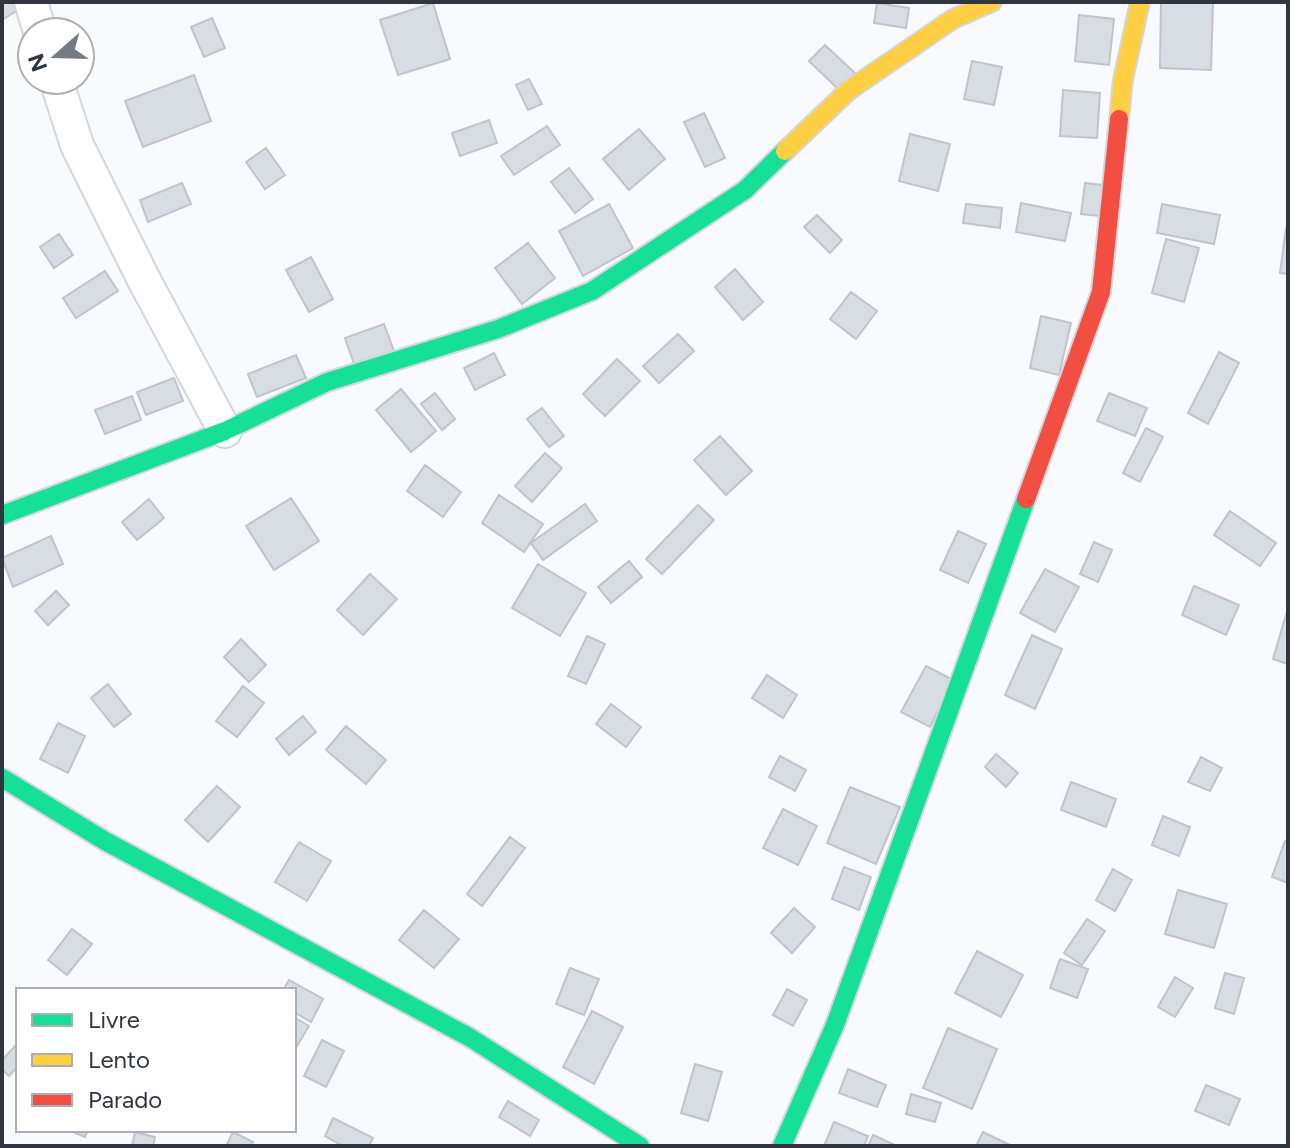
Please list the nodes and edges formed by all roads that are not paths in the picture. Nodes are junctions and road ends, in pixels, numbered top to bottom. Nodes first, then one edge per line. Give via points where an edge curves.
1 (992, 2) edge
2 (1140, 2) edge
3 (61, 96) edge
4 (225, 431) junction
5 (2, 515) edge
6 (2, 778) edge
7 (640, 1146) edge
8 (782, 1146) edge

1 - 4 street via 953,19 893,57 849,90 745,190 592,291 498,329 327,382
2 - 8 street via 1123,80 1101,292 835,1025
3 - 4 street via 77,145
4 - 5 street
6 - 7 street via 105,841 469,1037

